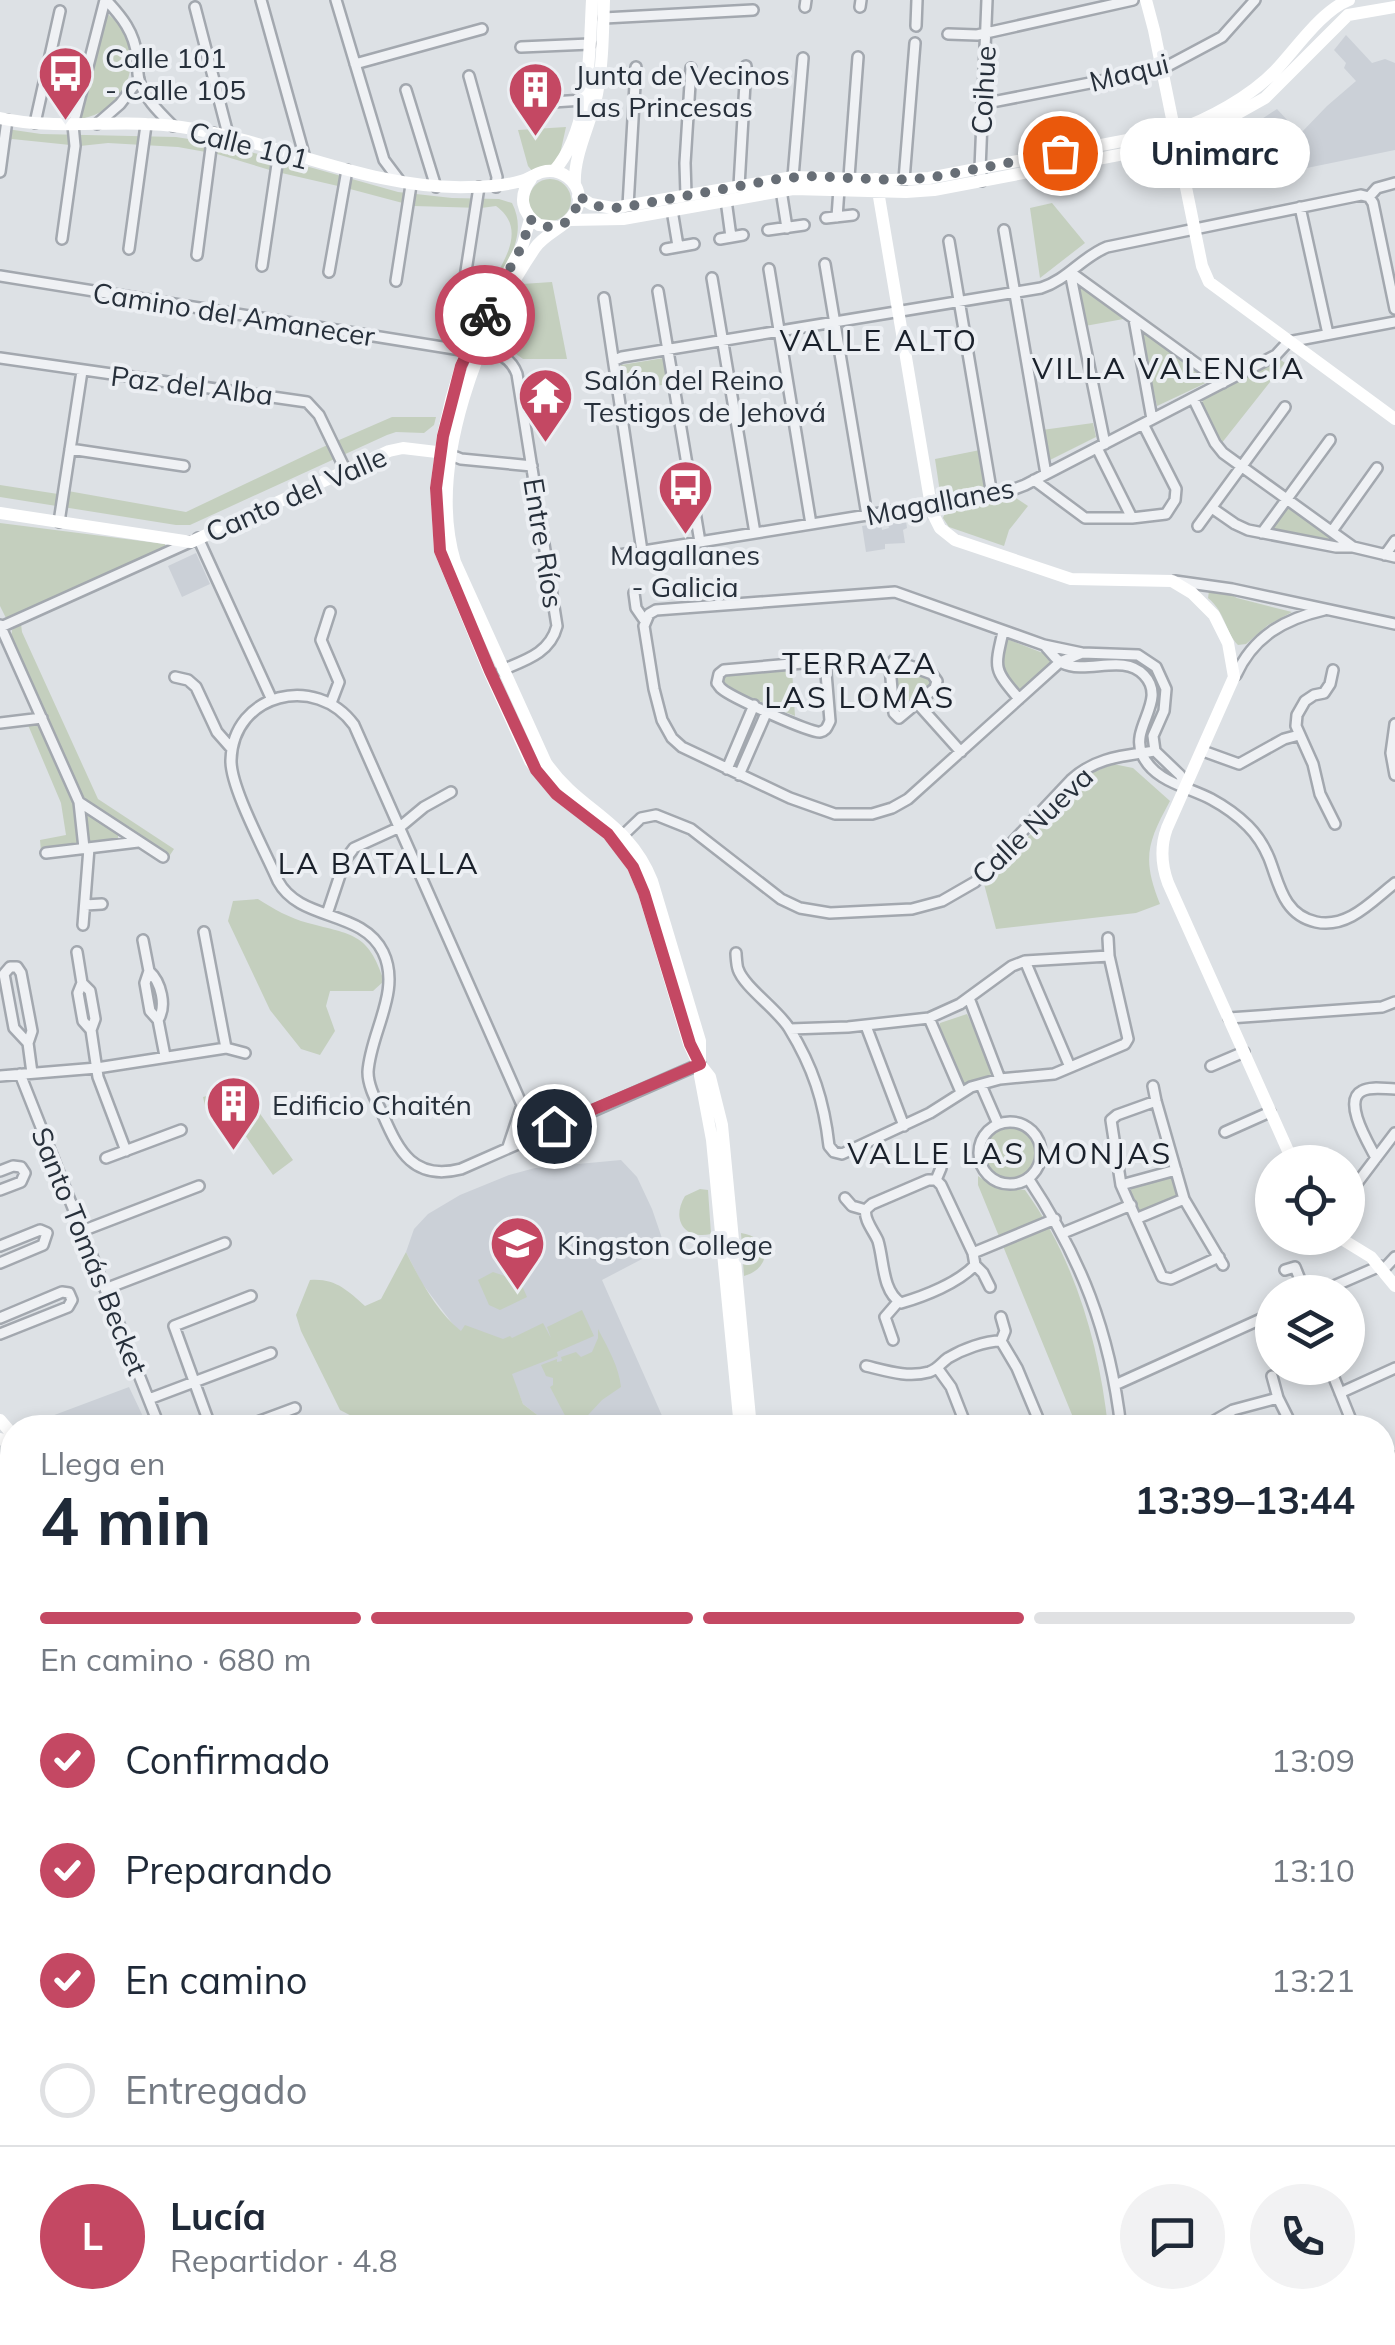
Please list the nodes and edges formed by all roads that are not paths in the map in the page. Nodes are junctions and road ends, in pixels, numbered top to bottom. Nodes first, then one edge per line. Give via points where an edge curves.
1 (105, 0) edge
2 (261, 0) edge
3 (336, 0) edge
4 (592, 0) edge
5 (604, 0) edge
6 (917, 0) edge
7 (988, 0) edge
8 (1133, 0) edge
9 (1146, 0) edge
10 (1255, 0) edge
11 (1349, 0) edge
12 (196, 7) dead end
13 (1395, 7) edge
14 (752, 10) dead end
15 (60, 11) dead end
16 (604, 18) junction
17 (916, 26) dead end
18 (482, 29) dead end
19 (948, 34) dead end
20 (986, 34) junction
21 (915, 43) dead end
22 (590, 44) junction
23 (522, 47) dead end
24 (803, 58) dead end
25 (858, 58) dead end
26 (355, 64) junction
27 (636, 66) dead end
28 (746, 66) dead end
29 (691, 68) dead end
30 (1162, 69) junction
31 (469, 76) dead end
32 (139, 78) junction
33 (406, 90) dead end
34 (1258, 95) junction
35 (583, 100) junction
36 (538, 102) dead end
37 (982, 104) junction
38 (4, 119) edge
39 (35, 123) junction
40 (73, 124) junction
41 (95, 125) junction
42 (146, 125) junction
43 (173, 126) junction
44 (213, 134) junction
45 (1176, 137) junction
46 (229, 138) junction
47 (280, 151) junction
48 (306, 158) junction
49 (384, 160) junction
50 (347, 170) junction
51 (554, 171) junction
52 (0, 172) edge
53 (364, 174) junction
54 (981, 175) junction
55 (535, 176) junction
56 (793, 177) junction
57 (849, 177) junction
58 (739, 180) junction
59 (904, 180) junction
60 (407, 184) junction
61 (1395, 184) edge
62 (877, 185) junction
63 (436, 187) junction
64 (479, 187) junction
65 (496, 187) junction
66 (839, 189) junction
67 (780, 190) junction
68 (577, 191) junction
69 (686, 196) junction
70 (1369, 197) junction
71 (726, 200) junction
72 (628, 206) junction
73 (1300, 208) junction
74 (672, 210) junction
75 (527, 213) junction
76 (853, 215) dead end
77 (565, 223) junction
78 (804, 225) dead end
79 (787, 228) junction
80 (1194, 229) junction
81 (768, 230) dead end
82 (1004, 230) dead end
83 (743, 235) dead end
84 (62, 239) dead end
85 (950, 241) dead end
86 (694, 244) dead end
87 (678, 246) junction
88 (666, 248) dead end
89 (129, 249) dead end
90 (197, 255) dead end
91 (824, 264) dead end
92 (262, 266) dead end
93 (768, 269) dead end
94 (329, 272) dead end
95 (1070, 272) junction
96 (0, 276) edge
97 (712, 278) dead end
98 (396, 281) dead end
99 (464, 284) dead end
100 (658, 292) dead end
101 (1014, 293) junction
102 (604, 298) dead end
103 (959, 302) junction
104 (1395, 308) edge
105 (898, 312) junction
106 (1134, 318) junction
107 (834, 322) junction
108 (1395, 322) edge
109 (779, 331) junction
110 (1328, 334) junction
111 (722, 340) junction
112 (1288, 342) junction
113 (668, 349) junction
114 (474, 351) junction
115 (0, 358) edge
116 (615, 360) junction
117 (82, 371) junction
118 (1223, 382) junction
119 (1194, 398) junction
120 (1285, 407) dead end
121 (1395, 420) edge
122 (1148, 422) junction
123 (1330, 440) dead end
124 (1101, 446) junction
125 (70, 448) junction
126 (446, 453) junction
127 (184, 466) dead end
128 (532, 466) junction
129 (1242, 466) junction
130 (1377, 468) dead end
131 (345, 470) junction
132 (1046, 474) junction
133 (1034, 480) junction
134 (992, 495) junction
135 (1288, 498) junction
136 (931, 505) junction
137 (1212, 508) junction
138 (0, 513) edge
139 (867, 516) junction
140 (1132, 518) junction
141 (59, 522) junction
142 (812, 524) junction
143 (1198, 526) dead end
144 (1332, 531) junction
145 (755, 533) junction
146 (1262, 533) junction
147 (195, 540) junction
148 (1395, 540) edge
149 (700, 542) junction
150 (1354, 547) junction
151 (642, 551) junction
152 (618, 555) dead end
153 (1390, 556) edge
154 (1172, 580) junction
155 (634, 593) dead end
156 (1327, 609) junction
157 (330, 612) dead end
158 (645, 621) junction
159 (1395, 624) edge
160 (0, 626) edge
161 (1003, 632) junction
162 (1044, 645) junction
163 (1082, 652) junction
164 (1060, 662) junction
165 (1333, 670) dead end
166 (496, 671) junction
167 (174, 677) dead end
168 (1234, 677) junction
169 (1019, 699) junction
170 (272, 700) junction
171 (331, 703) junction
172 (918, 704) junction
173 (754, 705) junction
174 (767, 711) junction
175 (42, 718) junction
176 (0, 723) edge
177 (1395, 724) edge
178 (1298, 735) junction
179 (232, 749) junction
180 (1155, 751) junction
181 (1203, 751) junction
182 (961, 752) junction
183 (1141, 753) junction
184 (727, 769) junction
185 (1395, 774) edge
186 (740, 775) junction
187 (1187, 787) junction
188 (451, 792) dead end
189 (79, 802) junction
190 (1336, 824) dead end
191 (400, 827) junction
192 (620, 838) junction
193 (138, 842) junction
194 (86, 848) junction
195 (46, 853) dead end
196 (162, 857) dead end
197 (1395, 883) edge
198 (102, 904) dead end
199 (85, 905) junction
200 (328, 914) junction
201 (83, 925) dead end
202 (204, 932) dead end
203 (1108, 938) dead end
204 (143, 940) dead end
205 (77, 952) dead end
206 (736, 954) dead end
207 (1109, 956) junction
208 (1026, 961) junction
209 (968, 998) junction
210 (1395, 1002) edge
211 (929, 1018) junction
212 (1229, 1018) junction
213 (866, 1026) junction
214 (790, 1030) junction
215 (28, 1044) junction
216 (226, 1048) junction
217 (1244, 1052) junction
218 (245, 1053) dead end
219 (165, 1056) junction
220 (700, 1064) junction
221 (1211, 1066) dead end
222 (1070, 1067) junction
223 (97, 1068) junction
224 (26, 1074) junction
225 (0, 1076) edge
226 (1000, 1080) junction
227 (981, 1085) junction
228 (1154, 1086) dead end
229 (1395, 1088) edge
230 (961, 1092) junction
231 (1156, 1101) junction
232 (522, 1105) junction
233 (1270, 1112) junction
234 (998, 1124) junction
235 (554, 1126) junction
236 (904, 1126) junction
237 (181, 1130) dead end
238 (1225, 1132) dead end
239 (1395, 1134) edge
240 (1285, 1145) edge
241 (508, 1148) junction
242 (126, 1151) junction
243 (106, 1158) dead end
244 (1376, 1158) junction
245 (939, 1160) dead end
246 (1176, 1170) junction
247 (0, 1171) edge
248 (1365, 1173) edge
249 (1028, 1178) junction
250 (936, 1180) junction
251 (1121, 1185) junction
252 (199, 1186) dead end
253 (0, 1190) edge
254 (844, 1198) dead end
255 (1184, 1199) junction
256 (1131, 1205) junction
257 (866, 1210) junction
258 (1138, 1218) junction
259 (1055, 1219) junction
260 (82, 1231) junction
261 (1063, 1233) junction
262 (225, 1243) dead end
263 (0, 1246) edge
264 (972, 1253) junction
265 (1364, 1255) edge
266 (1395, 1257) edge
267 (0, 1262) edge
268 (975, 1265) junction
269 (1382, 1268) junction
270 (1285, 1270) dead end
271 (1298, 1275) edge
272 (1364, 1275) edge
273 (1395, 1286) edge
274 (990, 1287) dead end
275 (105, 1289) junction
276 (252, 1296) dead end
277 (898, 1302) junction
278 (1001, 1317) dead end
279 (0, 1318) edge
280 (1255, 1322) edge
281 (0, 1334) edge
282 (893, 1340) dead end
283 (1001, 1341) junction
284 (271, 1354) dead end
285 (866, 1366) dead end
286 (938, 1368) junction
287 (1395, 1368) edge
288 (194, 1382) junction
289 (1115, 1384) junction
290 (1274, 1385) edge
291 (1337, 1385) edge
292 (1340, 1393) junction
293 (1278, 1398) junction
294 (149, 1399) junction
295 (294, 1408) dead end
296 (155, 1415) edge
297 (206, 1415) edge
298 (275, 1415) edge
299 (739, 1415) edge
300 (750, 1415) edge
301 (962, 1415) edge
302 (1037, 1415) edge
303 (1119, 1415) edge
304 (1225, 1415) edge
305 (1285, 1415) edge
306 (1349, 1415) edge

1 - 32 street via 132,34
1 - 40 street
2 - 48 street
3 - 26 street
4 - 22 street
5 - 16 street
6 - 17 street
7 - 20 street, Coihue
8 - 20 street
9 - 30 street
10 - 30 street, Maqui via 1222,37
11 - 34 street via 1330,11
12 - 46 street
13 - 34 street via 1344,18 1281,84
14 - 16 street
15 - 39 street
16 - 68 street via 597,95 576,164
18 - 26 street
19 - 20 street
20 - 37 street, Coihue
21 - 59 street
22 - 23 street
22 - 35 street
24 - 56 street
25 - 57 street
26 - 49 street
27 - 72 street
28 - 58 street
29 - 69 street
30 - 37 street, Maqui
30 - 45 street
31 - 65 street
32 - 41 street
32 - 43 street
33 - 63 street
34 - 45 street
35 - 36 street
35 - 51 street
37 - 54 street, Coihue
38 - 39 street, Calle 101
38 - 52 street
39 - 40 street, Calle 101
40 - 41 street, Calle 101
40 - 84 street
41 - 42 street, Calle 101
42 - 43 street, Calle 101
42 - 89 street
43 - 44 street, Calle 101
44 - 46 street, Calle 101
44 - 90 street
45 - 54 street
45 - 80 street
46 - 47 street, Calle 101
47 - 48 street, Calle 101
47 - 92 street
48 - 50 street, Calle 101
49 - 53 street
49 - 60 street
50 - 53 street, Calle 101
50 - 94 street
51 - 55 street
51 - 68 street
53 - 60 street, Calle 101
54 - 59 street
54 - 62 street via 920,191
55 - 65 street, Calle 101
55 - 75 street via 523,192
56 - 57 street
56 - 58 street
57 - 62 street
58 - 69 street
59 - 62 street
60 - 63 street, Calle 101
60 - 98 street
61 - 70 street
62 - 66 street
62 - 105 street
63 - 64 street, Calle 101
64 - 65 street, Calle 101
64 - 99 street
65 - 75 street
66 - 67 street
66 - 76 street via 831,218
67 - 71 street
67 - 79 street
68 - 72 street via 600,207
68 - 77 street via 578,206
69 - 72 street
70 - 73 street
70 - 104 street
71 - 74 street
71 - 83 street via 725,238
73 - 80 street
73 - 110 street
74 - 77 street
74 - 87 street
75 - 77 street via 544,227
75 - 114 street via 523,244
77 - 114 street via 532,253
78 - 79 street
79 - 81 street
80 - 95 street via 1107,247
80 - 112 street via 1209,282
82 - 101 street
85 - 103 street
86 - 87 street
87 - 88 street
91 - 107 street
93 - 109 street
95 - 101 street via 1046,287
95 - 106 street
95 - 124 street
96 - 114 street, Camino del Amanecer
97 - 111 street
100 - 113 street
101 - 103 street
101 - 132 street
102 - 116 street
103 - 105 street
103 - 134 street
105 - 107 street
105 - 136 street
106 - 118 street
106 - 122 street
107 - 109 street
107 - 139 street
108 - 110 street
109 - 111 street
109 - 142 street
110 - 112 street
111 - 113 street
111 - 145 street
112 - 118 street, Magallanes
112 - 121 street
113 - 116 street
113 - 149 street
114 - 126 street via 451,400
114 - 128 street, Entre Ríos via 502,356 514,366
115 - 117 street, Paz del Alba
116 - 151 street
117 - 125 street
117 - 131 street, Paz del Alba via 307,402
118 - 119 street, Magallanes
119 - 122 street, Magallanes
119 - 129 street via 1218,448
120 - 129 street
122 - 124 street, Magallanes
122 - 140 street via 1176,500 1166,514
123 - 135 street
124 - 132 street, Magallanes
124 - 140 street
125 - 127 street
125 - 141 street
126 - 128 street, Canto del Valle
126 - 131 street, Canto del Valle via 396,449
126 - 166 street via 436,498 440,551
128 - 166 street, Entre Ríos via 557,626 542,652
129 - 135 street
129 - 137 street
130 - 144 street
131 - 147 street, Canto del Valle
132 - 133 street, Magallanes
133 - 134 street, Magallanes
133 - 140 street via 1086,518
134 - 136 street, Magallanes
135 - 144 street
135 - 146 street
136 - 139 street, Magallanes
136 - 154 street via 950,537 1064,578
137 - 143 street
137 - 146 street
138 - 141 street, Canto del Valle
139 - 142 street, Magallanes
141 - 147 street, Canto del Valle
142 - 145 street, Magallanes
144 - 150 street
145 - 149 street, Magallanes
146 - 150 street
147 - 160 street
147 - 170 street
148 - 153 street
149 - 151 street, Magallanes
150 - 153 street
151 - 152 street, Magallanes
154 - 156 street
154 - 168 street via 1220,624
155 - 158 street
156 - 159 street
156 - 168 street via 1266,634
157 - 171 street via 321,640 338,682
158 - 161 street via 656,610 886,592
158 - 184 street via 664,726 682,747
160 - 175 street
161 - 162 street
161 - 169 street via 997,669
162 - 163 street
162 - 164 street
163 - 164 street
163 - 180 street via 1138,655 1158,670 1167,696
164 - 169 street
164 - 183 street via 1126,666 1147,678 1152,698
165 - 178 street via 1324,692 1300,710
166 - 192 street via 536,770
167 - 179 street via 196,687
168 - 181 street
169 - 182 street
170 - 171 street via 302,695
170 - 179 street via 245,722
171 - 191 street via 354,725
172 - 172 street via 936,678 892,661 894,715 902,718
172 - 182 street
173 - 174 street
173 - 174 street via 719,686 721,672 825,662 830,717 824,730 812,732
173 - 184 street
174 - 186 street
175 - 176 street
175 - 189 street
177 - 185 street
178 - 181 street via 1239,764
178 - 190 street
179 - 200 street via 234,781 282,888 298,903
180 - 183 street, Calle Nueva
180 - 187 street
181 - 187 street
182 - 186 street via 908,799 863,815 823,812
183 - 187 street via 1171,782
183 - 192 street, Calle Nueva via 1087,767 974,882 912,909 800,908 691,829 656,815 642,818
184 - 186 street
187 - 197 street via 1249,826 1286,902 1309,920 1349,918
187 - 212 street via 1165,834 1162,862
188 - 191 street
189 - 193 street
189 - 194 street
191 - 200 street via 351,851
191 - 232 street
192 - 220 street
193 - 194 street
193 - 196 street
194 - 195 street
194 - 199 street
198 - 199 street
199 - 201 street
200 - 241 street via 368,933 388,969 368,1076 399,1151 422,1168 447,1172
202 - 216 street
203 - 207 street
204 - 219 street via 163,1008 158,1020
205 - 223 street via 78,993
206 - 214 street via 742,976
207 - 208 street
207 - 222 street via 1128,1041
208 - 209 street
208 - 222 street
209 - 211 street
209 - 226 street
210 - 212 street
211 - 213 street
211 - 230 street
212 - 217 street
213 - 214 street
213 - 236 street
214 - 236 street via 818,1086 834,1152
215 - 215 street via 32,1032 21,973 10,966 4,974 14,1028
215 - 224 street, Santo Tomás Becket
216 - 218 street
216 - 219 street
217 - 221 street
217 - 233 street
219 - 223 street
220 - 235 street
220 - 299 street
220 - 300 street via 713,1085 722,1125
222 - 226 street
223 - 224 street
223 - 242 street
224 - 225 street
224 - 260 street, Santo Tomás Becket
226 - 227 street
227 - 230 street
227 - 234 street
228 - 231 street
229 - 244 street via 1364,1090 1354,1100
230 - 236 street
231 - 246 street
231 - 251 street via 1111,1120
232 - 235 street
232 - 241 street
233 - 238 street
233 - 240 street
234 - 249 street via 1018,1123 1035,1135 1039,1161
234 - 249 street via 980,1147 984,1170 1004,1183
235 - 241 street
237 - 242 street
239 - 244 street
242 - 243 street
244 - 248 street
245 - 250 street
246 - 251 street
246 - 255 street
247 - 253 street via 16,1165 25,1174
249 - 259 street
250 - 257 street
250 - 264 street
251 - 256 street
252 - 260 street
254 - 257 street
255 - 258 street
255 - 258 street via 1221,1261 1164,1278
256 - 258 street
256 - 261 street
257 - 277 street
259 - 261 street
259 - 264 street
260 - 275 street, Santo Tomás Becket
261 - 289 street via 1099,1319
262 - 275 street
263 - 267 street via 40,1230 47,1234 44,1245
264 - 268 street
265 - 269 street
266 - 269 street
268 - 274 street
268 - 277 street
269 - 272 street
269 - 273 street
270 - 271 street via 1295,1268
275 - 294 street, Santo Tomás Becket
276 - 288 street via 174,1326
277 - 282 street via 885,1317
278 - 283 street
279 - 281 street via 62,1292 72,1300
280 - 289 street
283 - 286 street via 953,1356
283 - 302 street
284 - 288 street
285 - 286 street via 906,1374
286 - 301 street
287 - 292 street
288 - 294 street
288 - 297 street
289 - 303 street
290 - 293 street
291 - 292 street
292 - 306 street
293 - 304 street
293 - 305 street
294 - 296 street, Santo Tomás Becket
295 - 298 street

